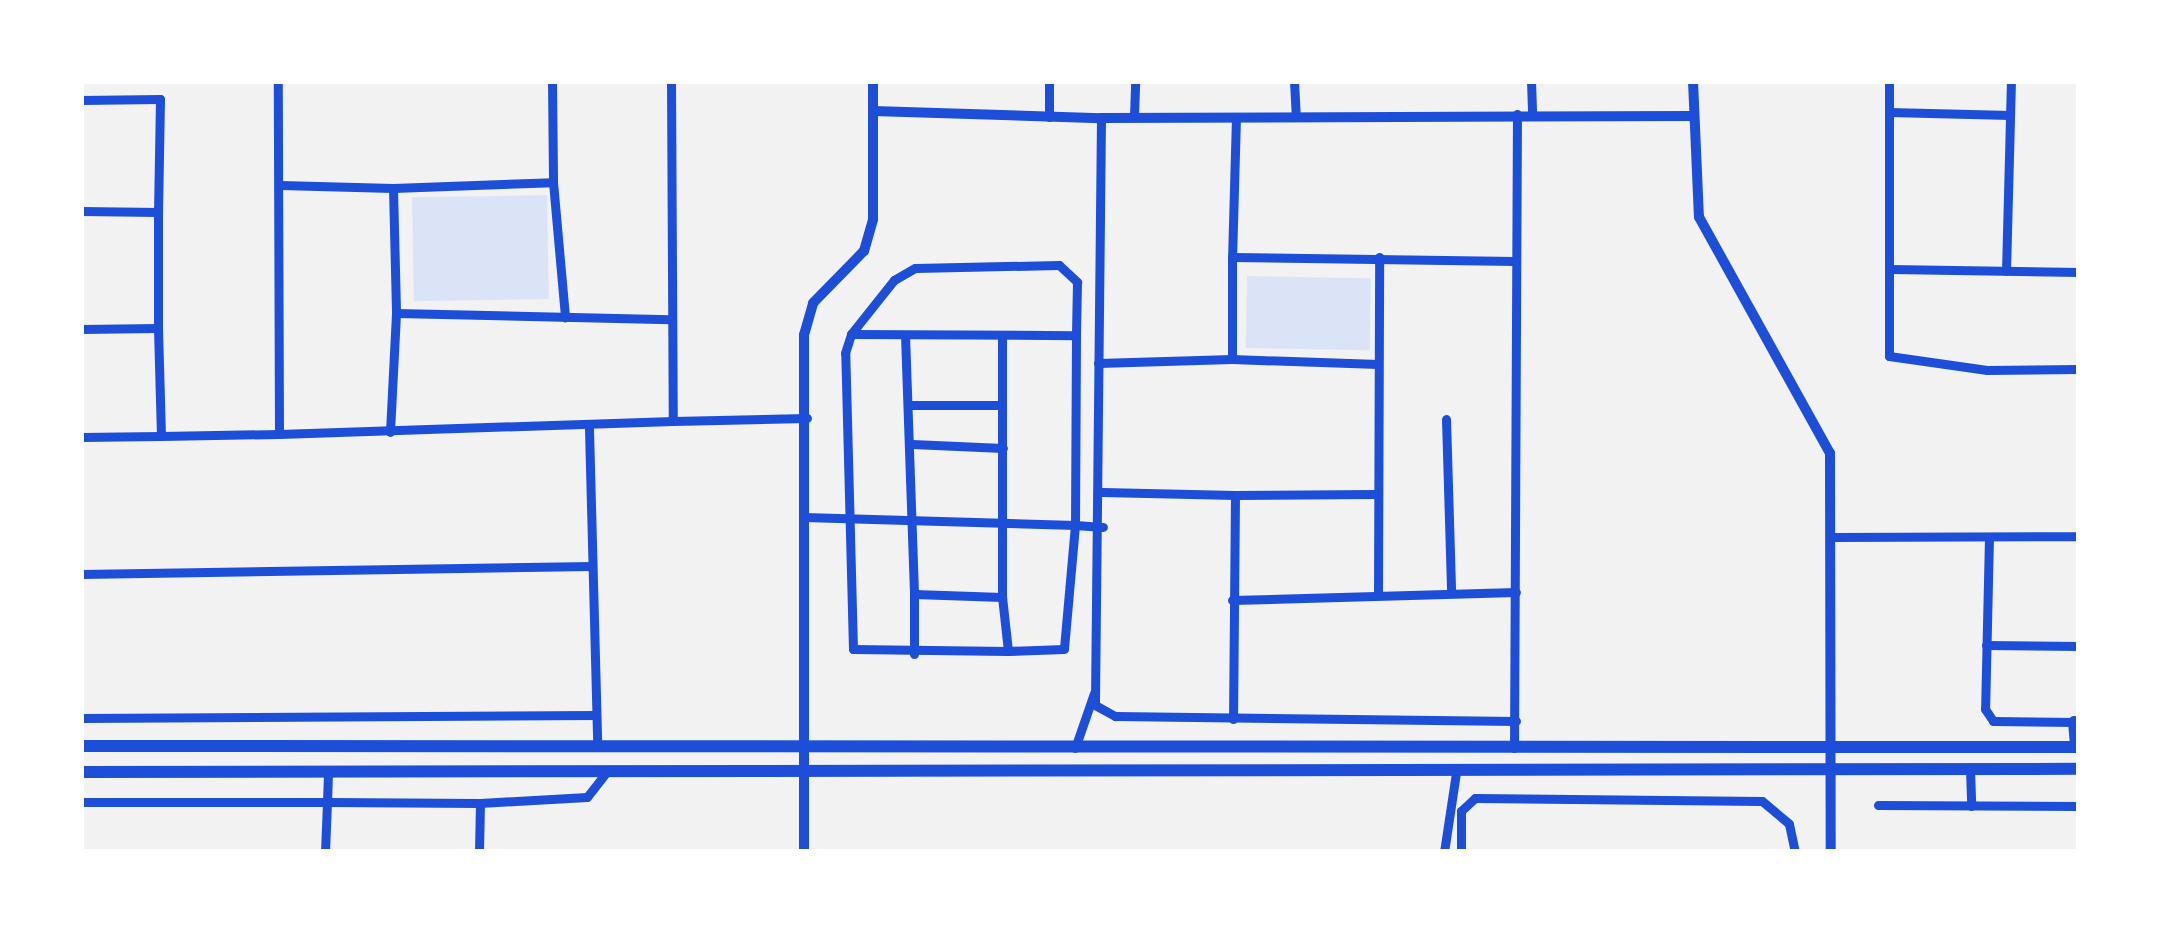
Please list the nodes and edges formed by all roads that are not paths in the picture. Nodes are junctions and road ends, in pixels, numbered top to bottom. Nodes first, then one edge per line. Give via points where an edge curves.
1 (160, 81) edge
2 (278, 81) edge
3 (553, 81) edge
4 (671, 81) edge
5 (873, 81) edge
6 (1049, 81) edge
7 (1135, 81) edge
8 (1294, 81) edge
9 (1531, 81) edge
10 (1693, 81) edge
11 (1889, 81) edge
12 (2011, 81) edge
13 (160, 99) junction
14 (81, 100) edge
15 (873, 111) junction
16 (1889, 112) junction
17 (1517, 114) junction
18 (1532, 114) junction
19 (2010, 115) junction
20 (1134, 116) junction
21 (1296, 116) junction
22 (1692, 116) junction
23 (1049, 117) junction
24 (1236, 117) junction
25 (1101, 118) junction
26 (553, 182) junction
27 (280, 185) junction
28 (393, 188) junction
29 (81, 211) edge
30 (158, 212) junction
31 (1232, 256) junction
32 (1379, 257) junction
33 (1515, 261) junction
34 (1890, 269) junction
35 (2006, 271) junction
36 (2079, 272) edge
37 (396, 313) junction
38 (565, 317) junction
39 (670, 319) junction
40 (158, 328) junction
41 (81, 329) edge
42 (851, 334) junction
43 (905, 335) junction
44 (1002, 335) junction
45 (1076, 335) junction
46 (1232, 359) junction
47 (1098, 363) junction
48 (1378, 364) junction
49 (2079, 369) edge
50 (910, 405) junction
51 (1003, 405) junction
52 (807, 418) junction
53 (1446, 419) dead end
54 (673, 421) junction
55 (589, 430) junction
56 (390, 432) junction
57 (279, 434) junction
58 (161, 436) junction
59 (81, 437) edge
60 (912, 444) junction
61 (1003, 448) junction
62 (1102, 492) junction
63 (1374, 494) junction
64 (1234, 495) junction
65 (804, 517) junction
66 (846, 517) junction
67 (911, 518) junction
68 (1003, 521) junction
69 (1075, 525) junction
70 (1102, 526) junction
71 (1989, 536) junction
72 (2079, 536) edge
73 (1833, 537) junction
74 (592, 566) junction
75 (81, 574) edge
76 (1451, 590) junction
77 (1516, 592) junction
78 (914, 593) junction
79 (1378, 594) junction
80 (1002, 597) junction
81 (1232, 600) junction
82 (1986, 646) junction
83 (2079, 646) edge
84 (1008, 651) junction
85 (914, 654) junction
86 (1094, 693) junction
87 (596, 716) junction
88 (81, 718) edge
89 (1233, 719) junction
90 (1516, 721) junction
91 (2077, 722) edge
92 (81, 736) edge
93 (596, 745) junction
94 (802, 745) junction
95 (81, 746) edge
96 (97, 746) junction
97 (2078, 747) edge
98 (1075, 748) junction
99 (1514, 748) junction
100 (1829, 749) junction
101 (1970, 769) junction
102 (2079, 769) edge
103 (802, 770) junction
104 (1827, 770) junction
105 (328, 771) junction
106 (607, 771) junction
107 (81, 772) edge
108 (1456, 773) junction
109 (81, 802) edge
110 (327, 802) junction
111 (480, 803) junction
112 (1878, 805) dead end
113 (1971, 806) junction
114 (2079, 806) edge
115 (325, 852) edge
116 (479, 852) edge
117 (804, 852) edge
118 (1444, 852) edge
119 (1461, 852) edge
120 (1795, 852) edge
121 (1831, 852) edge

1 - 13 street
2 - 27 street
3 - 26 street
4 - 39 street
5 - 15 street
6 - 23 street
7 - 20 street
8 - 21 street
9 - 18 street
10 - 22 street
11 - 16 street
12 - 19 street
13 - 14 street
13 - 30 street
15 - 23 street
15 - 52 street via 874,201 864,251 806,318
16 - 19 street
16 - 34 street
17 - 18 street
17 - 21 street
17 - 33 street
18 - 22 street
19 - 35 street
20 - 24 street
20 - 25 street
21 - 24 street
22 - 73 street via 1699,217 1823,430
23 - 25 street
24 - 31 street
25 - 47 street
26 - 28 street
26 - 38 street
27 - 28 street
27 - 57 street
28 - 37 street
29 - 30 street
30 - 40 street
31 - 32 street
31 - 46 street
32 - 33 street
32 - 48 street
33 - 77 street
34 - 35 street
34 - 49 street via 1889,356 1987,370
35 - 36 street
37 - 38 street
37 - 56 street
38 - 39 street
39 - 54 street
40 - 41 street
40 - 58 street
42 - 43 street
42 - 45 street via 894,280 915,268 1059,266 1077,283
42 - 66 street
43 - 44 street
43 - 50 street
44 - 45 street
44 - 51 street
45 - 69 street
46 - 47 street
46 - 48 street
47 - 62 street
48 - 63 street
50 - 51 street
50 - 60 street
51 - 61 street
52 - 54 street
52 - 65 street
53 - 76 street
54 - 55 street
55 - 56 street
55 - 74 street
56 - 57 street
57 - 58 street
58 - 59 street
60 - 61 street
60 - 67 street
61 - 68 street
62 - 64 street
62 - 70 street
63 - 64 street
63 - 79 street
64 - 81 street
65 - 66 street
65 - 94 street
66 - 67 street
66 - 85 street via 854,649
67 - 68 street
67 - 78 street
68 - 69 street
68 - 80 street
69 - 70 street
69 - 84 street via 1070,643
70 - 86 street
71 - 72 street
71 - 73 street
71 - 82 street
73 - 100 street
74 - 75 street
74 - 87 street
76 - 77 street
76 - 79 street
77 - 90 street
78 - 80 street
78 - 85 street
79 - 81 street
80 - 84 street
81 - 89 street
82 - 83 street
82 - 91 street via 1984,709 1993,721
84 - 85 street
86 - 89 street via 1103,714
86 - 98 street
87 - 88 street
87 - 93 street
89 - 90 street
90 - 99 street
91 - 97 main road
92 - 96 street
93 - 94 main road
93 - 96 main road
94 - 98 main road
94 - 103 street
95 - 96 main road
97 - 100 main road
98 - 99 main road
99 - 100 main road
100 - 104 street
101 - 102 main road
101 - 104 main road
101 - 113 street
103 - 106 main road
103 - 108 main road
103 - 117 street
104 - 108 main road
104 - 121 street
105 - 106 main road
105 - 107 main road
105 - 110 street
106 - 111 street via 587,797
108 - 118 street
109 - 110 street
110 - 111 street
110 - 115 street
111 - 116 street
112 - 113 street
113 - 114 street
119 - 120 street via 1461,811 1475,798 1762,801 1789,824

